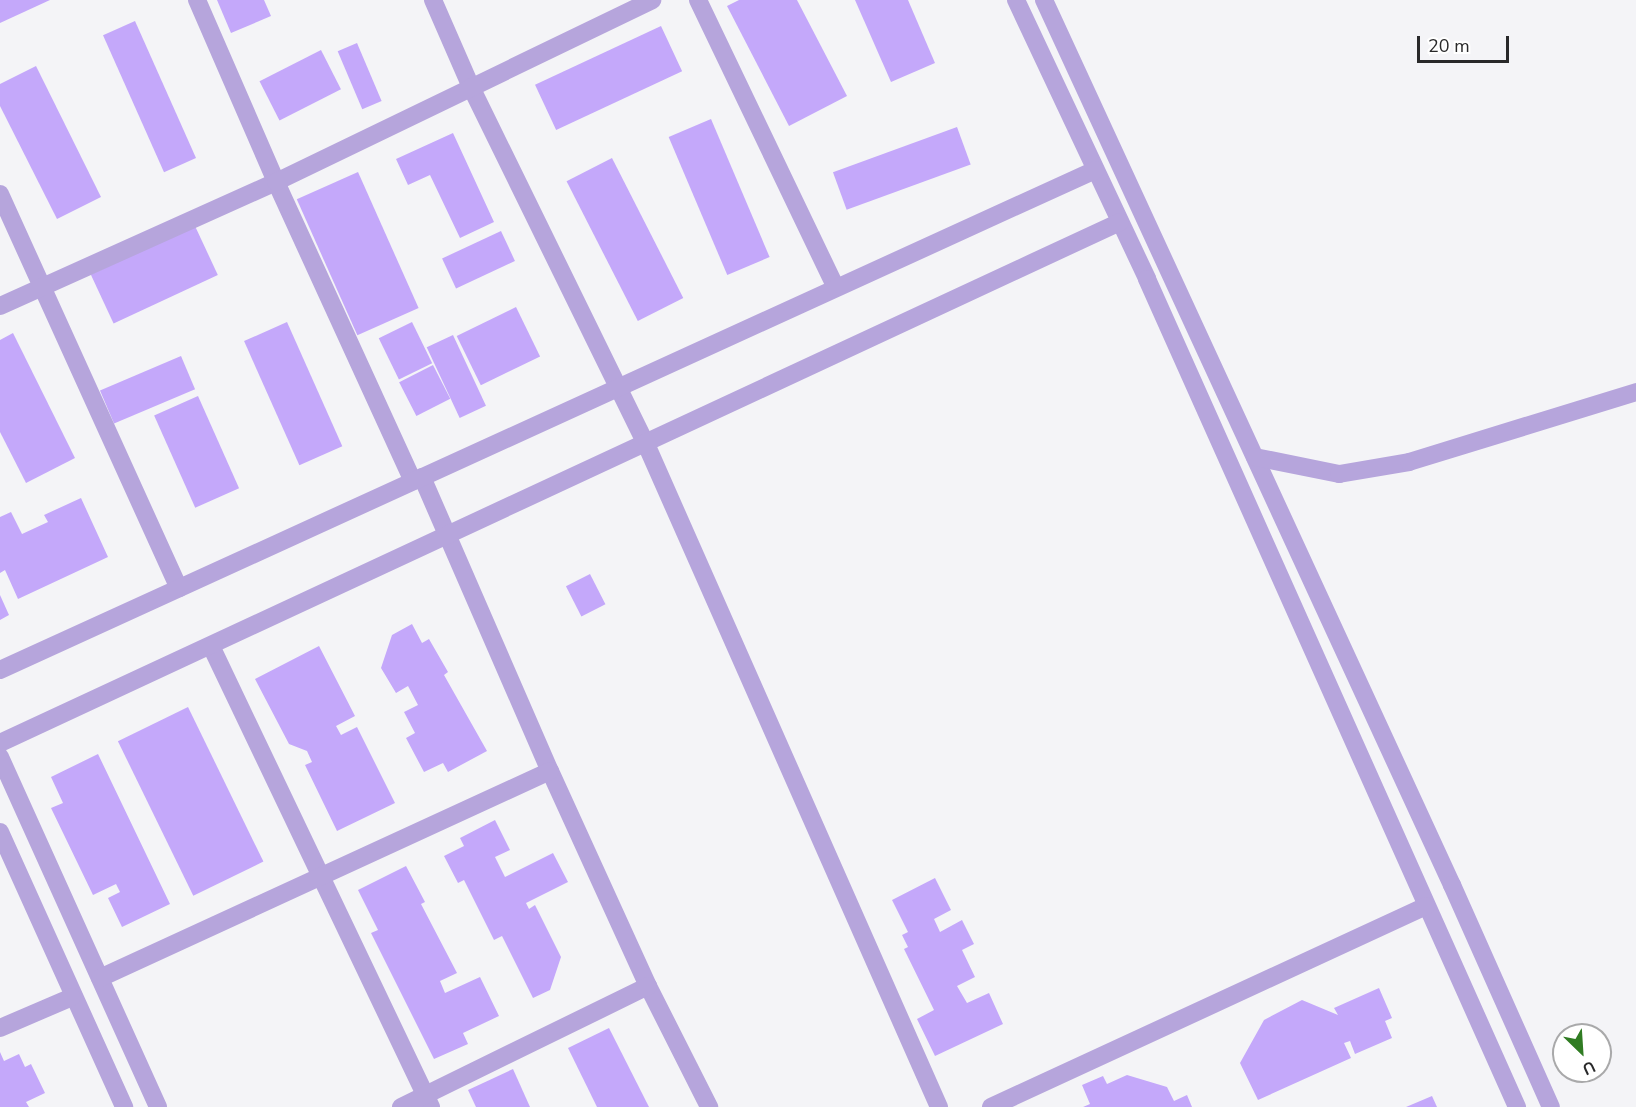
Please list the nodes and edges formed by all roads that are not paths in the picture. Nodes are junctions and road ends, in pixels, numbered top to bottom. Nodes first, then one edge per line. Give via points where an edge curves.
1 (197, 0) edge
2 (433, 0) edge
3 (652, 0) edge
4 (698, 0) edge
5 (1016, 0) edge
6 (1044, 0) edge
7 (471, 87) junction
8 (1095, 170) junction
9 (276, 182) junction
10 (0, 194) edge
11 (1120, 222) junction
12 (44, 286) junction
13 (836, 288) junction
14 (0, 306) edge
15 (618, 388) junction
16 (1636, 392) edge
17 (646, 444) junction
18 (1255, 458) junction
19 (418, 479) junction
20 (447, 533) junction
21 (179, 588) junction
22 (211, 646) junction
23 (0, 670) edge
24 (0, 742) edge
25 (0, 757) edge
26 (550, 771) junction
27 (0, 832) edge
28 (322, 877) junction
29 (1426, 906) junction
30 (100, 978) junction
31 (648, 986) junction
32 (72, 996) junction
33 (0, 1028) edge
34 (428, 1101) edge
35 (123, 1107) edge
36 (158, 1107) edge
37 (401, 1107) edge
38 (709, 1107) edge
39 (939, 1107) edge
40 (991, 1107) edge
41 (1517, 1107) edge
42 (1551, 1107) edge

1 - 9 street
2 - 7 street
3 - 7 street
4 - 13 street
5 - 8 street
6 - 18 street
7 - 9 street
7 - 15 street
8 - 11 street
8 - 13 street
9 - 12 street
9 - 19 street
10 - 12 street
11 - 17 street
11 - 29 street
12 - 14 street
12 - 21 street
13 - 15 street
15 - 17 street
15 - 19 street
16 - 18 street via 1409,462 1339,474
17 - 20 street
17 - 39 street
18 - 42 street
19 - 20 street
19 - 21 street
20 - 22 street
20 - 26 street
21 - 23 street
22 - 24 street
22 - 28 street
25 - 30 street
26 - 28 street
26 - 31 street
27 - 32 street
28 - 30 street
28 - 34 street
29 - 40 street
29 - 41 street
30 - 36 street
31 - 34 street
31 - 38 street
32 - 33 street
32 - 35 street
34 - 37 street

